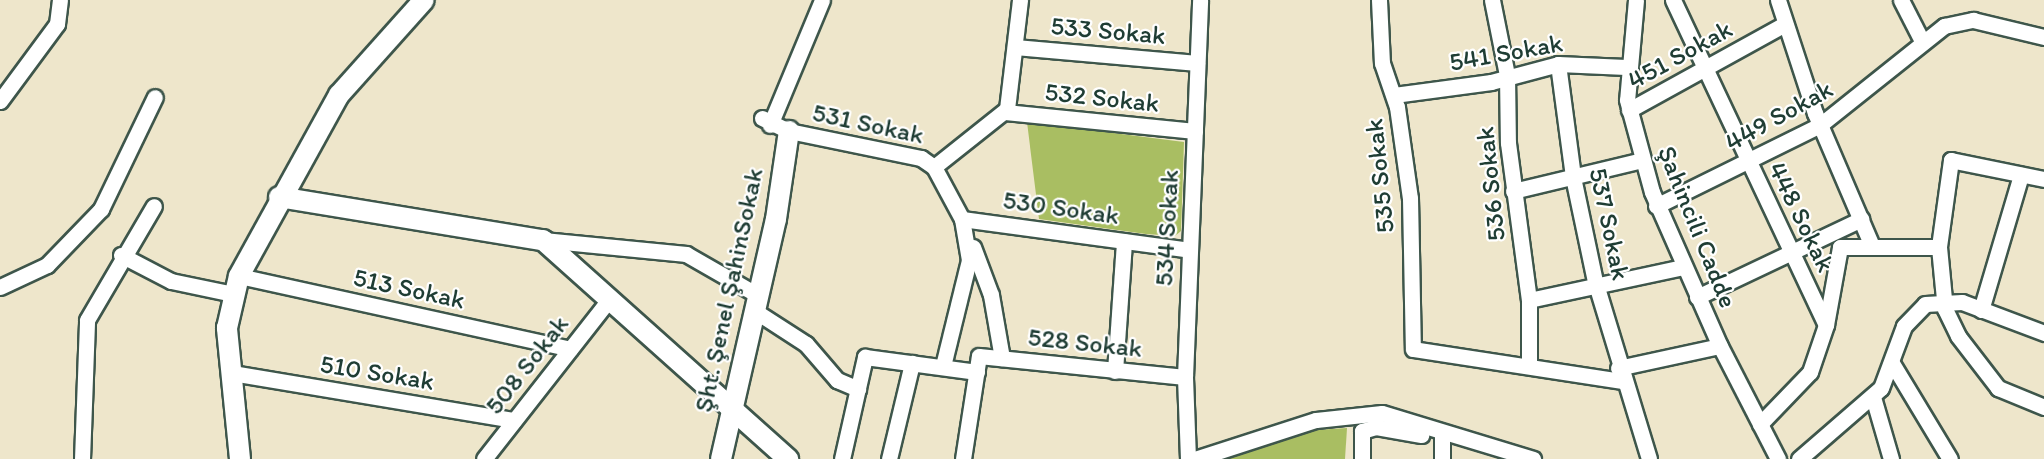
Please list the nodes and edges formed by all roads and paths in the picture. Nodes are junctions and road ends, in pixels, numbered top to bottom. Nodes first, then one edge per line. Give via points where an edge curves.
1 (60, 0) edge
2 (822, 0) edge
3 (1020, 0) edge
4 (1200, 0) edge
5 (1379, 0) edge
6 (1492, 0) edge
7 (1636, 0) edge
8 (1673, 0) edge
9 (1778, 0) edge
10 (1901, 0) edge
11 (422, 2) edge
12 (1785, 24) junction
13 (2044, 37) edge
14 (1921, 39) junction
15 (1015, 47) junction
16 (1197, 63) junction
17 (1558, 64) junction
18 (1626, 68) junction
19 (1705, 73) junction
20 (1507, 75) junction
21 (1394, 95) junction
22 (155, 97) dead end
23 (0, 100) edge
24 (1629, 110) junction
25 (1005, 112) junction
26 (769, 125) junction
27 (1820, 125) junction
28 (1195, 131) junction
29 (1642, 160) junction
30 (1748, 162) junction
31 (934, 167) junction
32 (2021, 176) junction
33 (1573, 177) junction
34 (2044, 179) edge
35 (1514, 191) junction
36 (279, 197) junction
37 (154, 206) dead end
38 (1656, 206) junction
39 (1858, 212) junction
40 (962, 219) junction
41 (543, 240) junction
42 (1124, 241) junction
43 (1872, 246) junction
44 (1939, 247) junction
45 (1190, 250) junction
46 (1792, 250) junction
47 (122, 255) junction
48 (1683, 267) junction
49 (236, 285) junction
50 (0, 287) edge
51 (1597, 288) junction
52 (1698, 297) junction
53 (1529, 300) junction
54 (608, 301) junction
55 (1945, 302) junction
56 (757, 303) junction
57 (1981, 310) junction
58 (1826, 325) junction
59 (2044, 333) edge
60 (1720, 346) junction
61 (570, 349) junction
62 (1002, 358) junction
63 (912, 363) junction
64 (1892, 363) junction
65 (1529, 365) junction
66 (943, 366) junction
67 (1115, 371) junction
68 (977, 372) junction
69 (232, 373) junction
70 (1185, 377) junction
71 (1621, 380) junction
72 (858, 389) junction
73 (1873, 397) junction
74 (2044, 408) edge
75 (731, 411) junction
76 (514, 420) junction
77 (1760, 424) junction
78 (1442, 435) junction
79 (82, 459) edge
80 (240, 459) edge
81 (484, 459) edge
82 (721, 459) edge
83 (788, 459) edge
84 (842, 459) edge
85 (890, 459) edge
86 (963, 459) edge
87 (1188, 459) edge
88 (1195, 459) edge
89 (1362, 459) edge
90 (1442, 459) edge
91 (1533, 459) edge
92 (1649, 459) edge
93 (1778, 459) edge
94 (1799, 459) edge
95 (1891, 459) edge
96 (1950, 459) edge

1 - 23 street via 57,24
2 - 26 street
3 - 15 street
4 - 16 street, 534 Sokak
5 - 21 street, 535 Sokak via 1382,63
6 - 20 street, 536 Sokak
7 - 18 street, Şahincili Cadde
8 - 19 street, 448 Sokak
9 - 12 street
10 - 14 street
11 - 36 street via 339,95
12 - 19 street, 451 Sokak
12 - 27 street
13 - 14 street, 449 Sokak via 1973,20 1957,20
14 - 27 street, 449 Sokak via 1877,83
15 - 16 street, 533 Sokak
15 - 25 street
16 - 28 street, 534 Sokak
17 - 18 street, 541 Sokak
17 - 20 street, 541 Sokak
17 - 33 street, 537 Sokak
18 - 24 street, Şahincili Cadde
19 - 24 street, 451 Sokak
19 - 30 street, 448 Sokak
20 - 21 street, 541 Sokak
20 - 35 street, 536 Sokak
21 - 65 street, 535 Sokak via 1410,198 1413,349
22 - 50 street via 100,209 47,266
24 - 29 street, Şahincili Cadde
25 - 28 street, 532 Sokak
25 - 31 street, 531 Sokak
26 - 31 street, 531 Sokak via 921,158
26 - 56 street, Şht. Şenel ŞahinSokak
27 - 30 street, 449 Sokak
27 - 39 street
28 - 45 street, 534 Sokak
29 - 33 street
29 - 38 street, Şahincili Cadde
30 - 38 street, 449 Sokak
30 - 46 street, 448 Sokak
31 - 40 street
32 - 34 street
32 - 44 street via 1951,160
32 - 57 street
33 - 35 street
33 - 51 street, 537 Sokak
35 - 53 street, 536 Sokak
36 - 41 street
36 - 49 street
37 - 47 street
38 - 48 street, Şahincili Cadde
39 - 43 street
39 - 46 street
40 - 42 street, 530 Sokak
40 - 62 street via 991,295
40 - 66 street via 969,260
41 - 54 street
41 - 56 street via 686,254
42 - 45 street, 530 Sokak
42 - 67 street
43 - 44 street
43 - 58 street via 1846,244 1837,253
44 - 55 street
45 - 70 street, 534 Sokak
46 - 52 street
46 - 58 street, 448 Sokak
47 - 49 street, 513 Sokak via 171,281
47 - 79 street via 85,329
48 - 51 street
48 - 52 street, Şahincili Cadde
49 - 61 street, 513 Sokak
49 - 69 street via 227,327
51 - 53 street
51 - 71 street, 537 Sokak
52 - 60 street, Şahincili Cadde
53 - 65 street, 536 Sokak
54 - 61 street, 508 Sokak
54 - 75 street
55 - 57 street
55 - 64 street via 1915,310
55 - 74 street via 1958,336 1987,378 2016,400
56 - 72 street via 806,344 837,380
56 - 75 street, Şht. Şenel ŞahinSokak
57 - 59 street
58 - 77 street via 1803,384
60 - 71 street
60 - 77 street, Şahincili Cadde
61 - 76 street, 508 Sokak
62 - 67 street, 528 Sokak
62 - 68 street, 528 Sokak via 979,356
63 - 66 street
63 - 72 street via 865,357
63 - 85 street
64 - 73 street via 1886,382
64 - 96 street
65 - 71 street
66 - 68 street
67 - 70 street, 528 Sokak
68 - 86 street
69 - 76 street, 510 Sokak
69 - 80 street
70 - 87 street, 534 Sokak
71 - 92 street, 537 Sokak
72 - 84 street
73 - 94 street
73 - 95 street
75 - 82 street, Şht. Şenel ŞahinSokak
75 - 83 street
76 - 81 street, 508 Sokak
77 - 93 street, Şahincili Cadde
78 - 88 street via 1395,416 1351,414
78 - 89 street via 1376,427 1362,431
78 - 90 street
78 - 91 street

